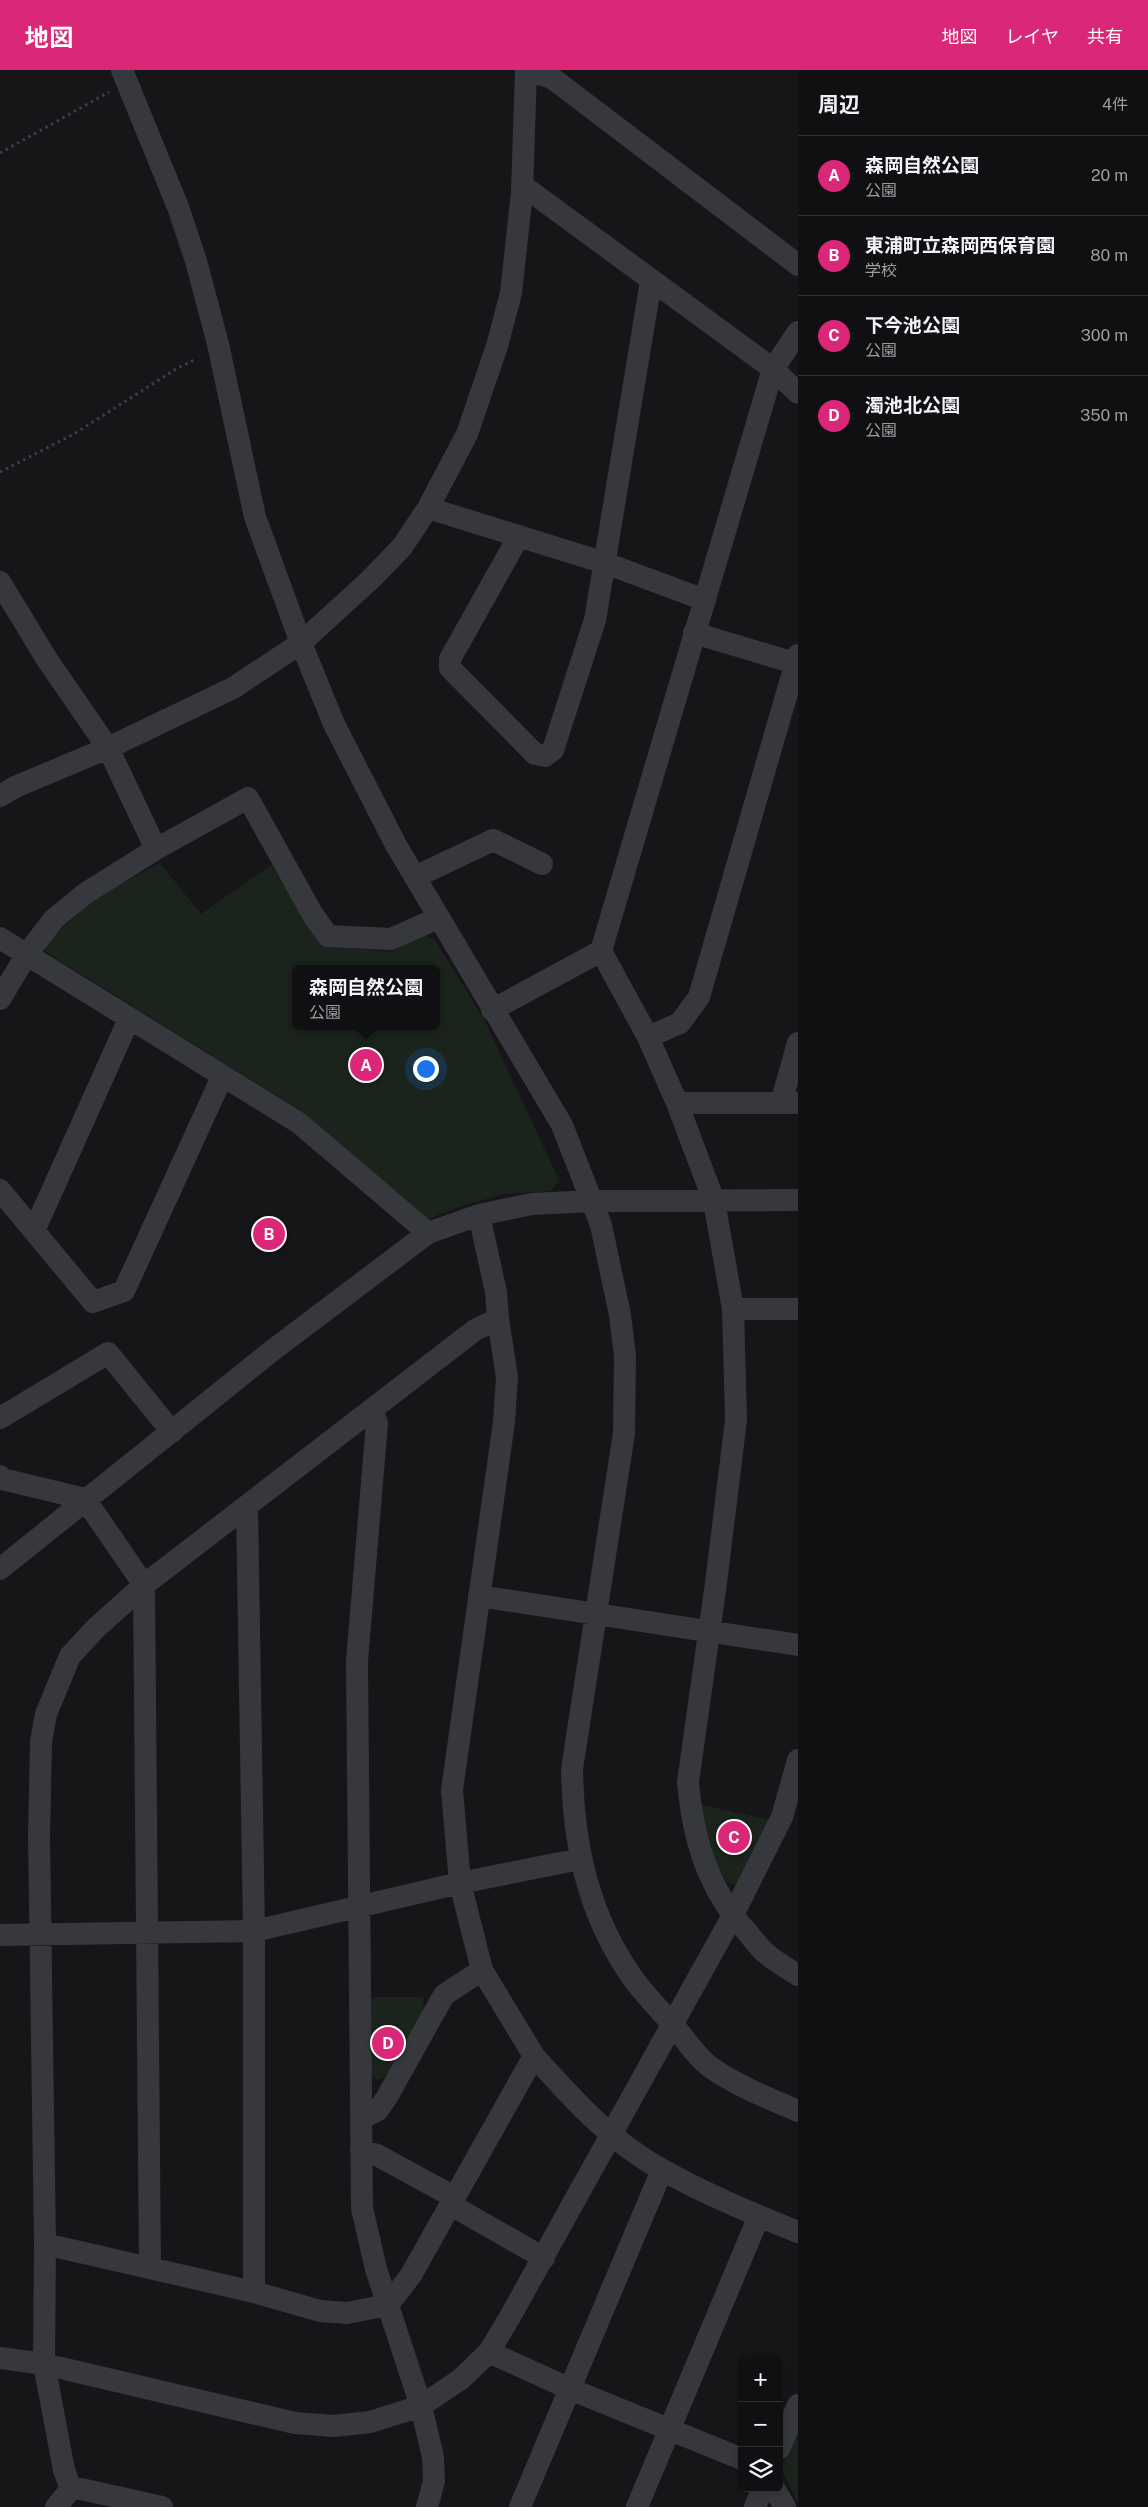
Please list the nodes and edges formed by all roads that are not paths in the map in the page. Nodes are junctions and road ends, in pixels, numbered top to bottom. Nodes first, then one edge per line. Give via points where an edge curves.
1 (526, 70) edge
2 (125, 76) edge
3 (522, 185) junction
4 (798, 265) edge
5 (652, 281) junction
6 (798, 332) edge
7 (773, 369) junction
8 (798, 393) edge
9 (428, 508) junction
10 (519, 536) junction
11 (605, 563) junction
12 (0, 582) edge
13 (705, 600) junction
14 (694, 633) junction
15 (301, 643) junction
16 (797, 661) edge
17 (108, 748) junction
18 (0, 796) edge
19 (156, 849) junction
20 (542, 864) dead end
21 (415, 877) junction
22 (438, 918) junction
23 (0, 938) edge
24 (601, 951) junction
25 (27, 954) junction
26 (0, 999) edge
27 (492, 1010) junction
28 (130, 1019) junction
29 (648, 1037) junction
30 (798, 1043) edge
31 (222, 1077) junction
32 (677, 1103) junction
33 (789, 1103) edge
34 (0, 1190) edge
35 (798, 1200) edge
36 (593, 1201) junction
37 (714, 1201) junction
38 (479, 1215) junction
39 (34, 1231) junction
40 (428, 1233) junction
41 (733, 1309) junction
42 (798, 1309) edge
43 (498, 1319) junction
44 (372, 1409) junction
45 (0, 1418) edge
46 (172, 1432) junction
47 (0, 1476) edge
48 (85, 1499) junction
49 (248, 1506) junction
50 (0, 1569) edge
51 (144, 1586) junction
52 (479, 1596) junction
53 (596, 1612) junction
54 (708, 1631) junction
55 (798, 1644) edge
56 (798, 1760) edge
57 (580, 1859) junction
58 (460, 1883) junction
59 (361, 1907) junction
60 (732, 1917) junction
61 (254, 1931) junction
62 (42, 1933) junction
63 (149, 1933) junction
64 (0, 1935) edge
65 (482, 1970) junction
66 (798, 1975) edge
67 (672, 2024) junction
68 (534, 2056) junction
69 (798, 2111) edge
70 (360, 2119) junction
71 (612, 2135) junction
72 (361, 2150) junction
73 (662, 2170) junction
74 (452, 2201) junction
75 (760, 2216) junction
76 (798, 2232) edge
77 (45, 2244) junction
78 (544, 2258) junction
79 (150, 2268) junction
80 (254, 2292) junction
81 (388, 2305) junction
82 (489, 2352) junction
83 (0, 2358) edge
84 (44, 2364) junction
85 (570, 2389) junction
86 (798, 2405) edge
87 (421, 2406) junction
88 (671, 2430) junction
89 (780, 2447) edge
90 (738, 2457) edge
91 (71, 2489) junction
92 (760, 2492) edge
93 (776, 2492) edge
94 (56, 2507) edge
95 (162, 2507) edge
96 (427, 2507) edge
97 (520, 2507) edge
98 (637, 2507) edge
99 (754, 2507) edge
100 (785, 2507) edge

1 - 3 street
1 - 4 street via 552,78
2 - 15 street via 178,207 196,261 256,517
3 - 5 street
3 - 9 street via 512,294 497,346 467,434
5 - 7 street
5 - 11 street
6 - 7 street
7 - 8 street
7 - 13 street
9 - 10 street
9 - 15 street via 396,553
10 - 11 street
10 - 11 street via 450,659 450,668 535,754 545,756 553,750 595,620
11 - 13 street
12 - 17 street via 48,661
13 - 14 street
14 - 16 street
14 - 24 street
15 - 17 street via 232,688
15 - 21 street via 364,787
16 - 29 street via 699,996 680,1023
17 - 18 street
17 - 19 street
19 - 22 street via 248,798 328,936 390,939
19 - 25 street via 86,892 54,919
20 - 21 street via 494,840
21 - 22 street
22 - 27 street
23 - 25 street
24 - 27 street
24 - 29 street
25 - 26 street
25 - 28 street
27 - 36 street via 562,1125
28 - 31 street
28 - 39 street
29 - 32 street
30 - 33 street
31 - 39 street via 124,1291 93,1302
31 - 40 street via 299,1124
32 - 33 street
32 - 37 street
34 - 39 street
35 - 37 street
36 - 37 street
36 - 38 street via 532,1204
36 - 53 street via 613,1273 625,1356 624,1433
37 - 41 street
38 - 40 street
38 - 43 street via 496,1292
40 - 46 street via 273,1350
41 - 42 street
41 - 54 street via 736,1420
43 - 44 street via 475,1330
43 - 52 street via 508,1378
44 - 49 street
44 - 59 street via 377,1423 356,1661
45 - 46 street via 108,1353
46 - 48 street
47 - 48 street
48 - 50 street
48 - 51 street
49 - 51 street
49 - 61 street
51 - 62 street via 70,1656 46,1714 40,1771
51 - 63 street
52 - 53 street
52 - 58 street via 452,1790
53 - 54 street
53 - 57 street via 572,1769 573,1812
54 - 55 street
54 - 60 street via 688,1782 700,1854
56 - 60 street via 782,1817
57 - 58 street
57 - 67 street via 600,1918 623,1964
58 - 59 street
58 - 65 street
59 - 61 street
59 - 70 street
60 - 66 street via 768,1955
60 - 67 street
61 - 63 street
61 - 80 street
62 - 63 street
62 - 64 street
62 - 77 street
63 - 79 street
65 - 68 street
65 - 70 street via 444,1995 387,2097 378,2110
67 - 69 street via 712,2068
67 - 71 street
68 - 71 street via 579,2106
68 - 74 street
70 - 72 street
71 - 73 street
71 - 78 street
72 - 74 street via 377,2155
72 - 81 street via 362,2208
73 - 75 street
73 - 85 street
74 - 78 street
74 - 81 street via 408,2281
75 - 76 street
75 - 88 street
77 - 79 street
77 - 84 street
78 - 82 street
79 - 80 street
80 - 81 street via 320,2311 347,2313
81 - 87 street
82 - 85 street
82 - 87 street via 461,2379
83 - 84 street
84 - 87 street via 295,2423 334,2426 370,2422
84 - 91 street via 64,2470
85 - 88 street
85 - 97 street
86 - 89 street
87 - 96 street via 433,2456 434,2482
88 - 90 street
88 - 98 street
91 - 94 street
91 - 95 street
92 - 99 street
93 - 100 street

